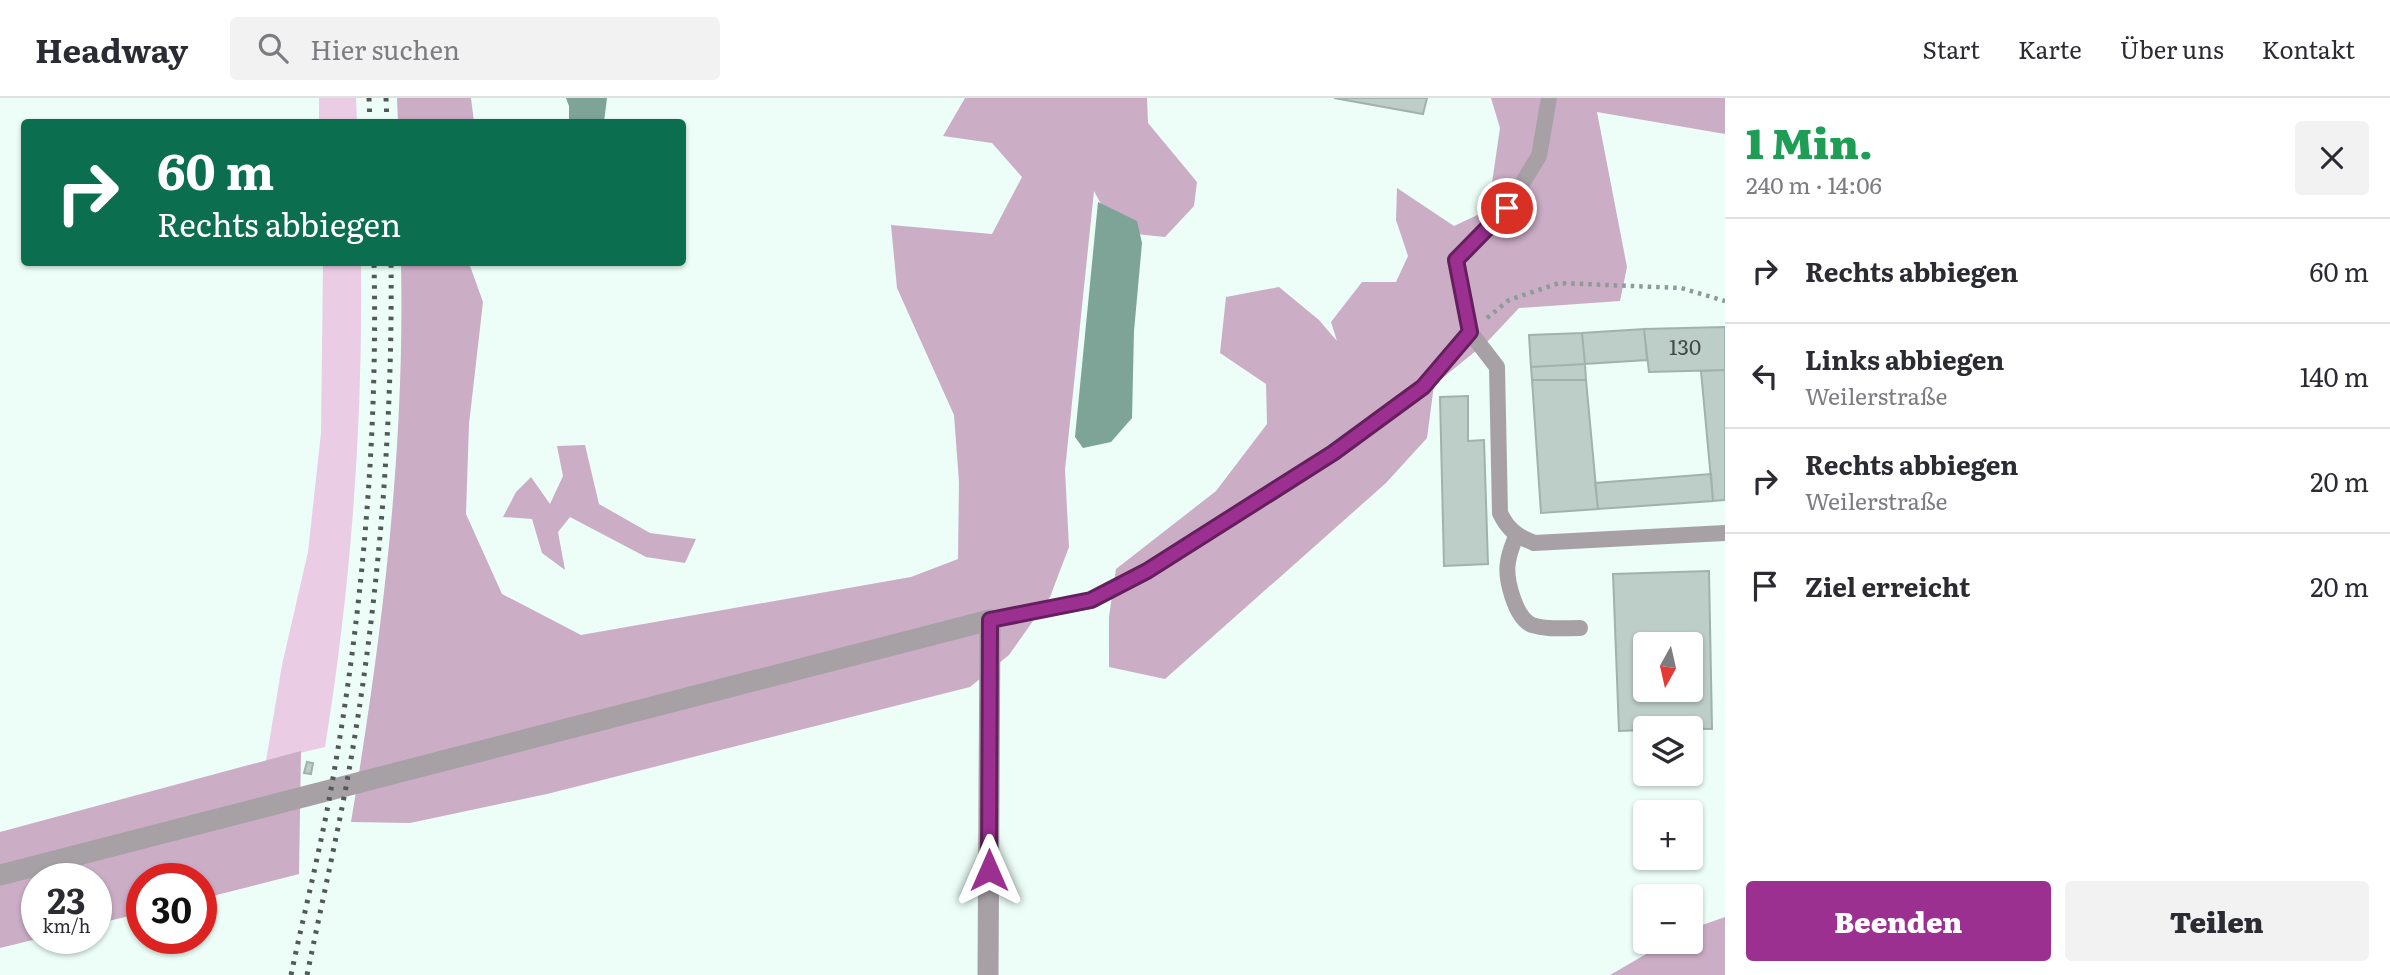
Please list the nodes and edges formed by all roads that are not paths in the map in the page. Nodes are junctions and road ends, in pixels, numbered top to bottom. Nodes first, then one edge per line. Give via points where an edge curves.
1 (1549, 98) edge
2 (1470, 332) junction
3 (1725, 533) edge
4 (1516, 536) junction
5 (990, 620) junction
6 (1580, 628) dead end
7 (0, 875) edge
8 (988, 975) edge

1 - 2 lane via 1539,156 1507,208 1456,260
2 - 4 lane via 1497,367 1500,513
2 - 5 lane via 1423,387 1333,453 1147,571 1091,600
3 - 4 lane via 1534,543
4 - 6 lane via 1507,563 1518,610 1528,624
5 - 7 street
5 - 8 street

